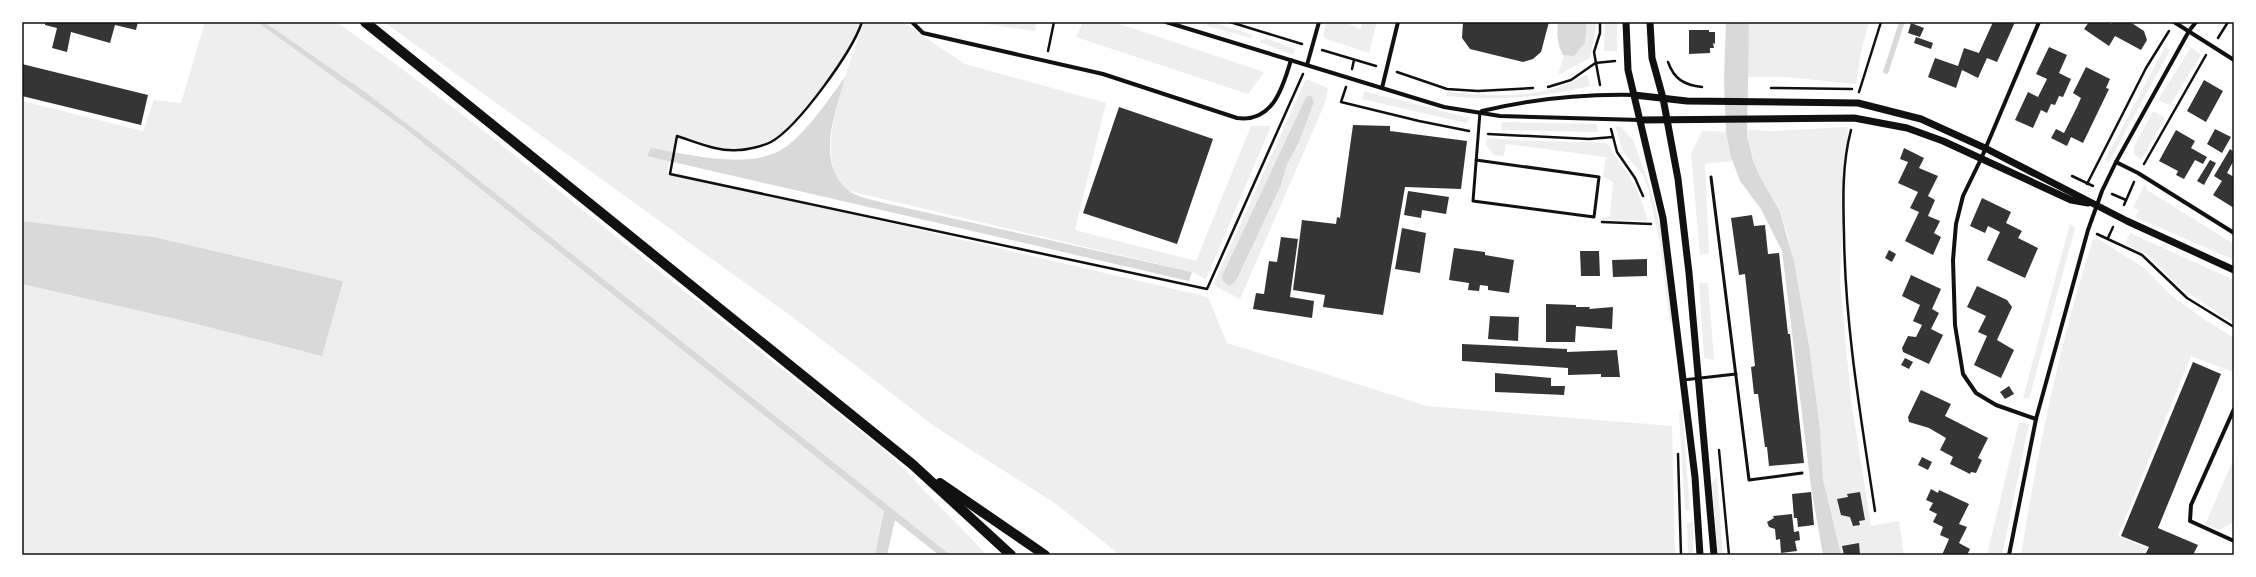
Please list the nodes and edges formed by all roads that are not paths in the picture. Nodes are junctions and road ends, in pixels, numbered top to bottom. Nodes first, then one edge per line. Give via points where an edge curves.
1 (365, 22) edge
2 (912, 22) edge
3 (1166, 22) edge
4 (1319, 22) edge
5 (1398, 22) edge
6 (1626, 22) edge
7 (1650, 22) edge
8 (2039, 22) edge
9 (2174, 22) edge
10 (2196, 22) edge
11 (2189, 31) junction
12 (1291, 60) junction
13 (2234, 60) edge
14 (1307, 65) junction
15 (1382, 88) junction
16 (1634, 95) junction
17 (1663, 98) junction
18 (1480, 112) junction
19 (1641, 120) junction
20 (1667, 120) junction
21 (1985, 148) junction
22 (1981, 159) junction
23 (1476, 160) junction
24 (2116, 162) junction
25 (1711, 177) dead end
26 (2096, 205) junction
27 (2234, 233) edge
28 (2234, 270) edge
29 (1736, 374) junction
30 (1698, 378) junction
31 (1684, 380) junction
32 (2234, 409) edge
33 (2036, 419) junction
34 (912, 464) junction
35 (1802, 473) dead end
36 (2234, 541) edge
37 (1011, 555) edge
38 (1045, 555) edge
39 (1700, 555) edge
40 (1714, 555) edge
41 (2009, 555) edge

1 - 34 main road
2 - 12 street via 922,33 1104,74 1247,120 1263,114 1272,105 1283,86
3 - 12 street
4 - 14 street
5 - 15 street
6 - 16 street via 1627,60
7 - 17 street via 1652,58
8 - 21 street
9 - 11 street
10 - 11 street
11 - 13 street
11 - 24 street
12 - 14 street
14 - 15 street
15 - 18 street via 1444,107
16 - 17 street
16 - 18 street via 1602,94 1523,101
16 - 19 street
17 - 20 street
17 - 21 street via 1717,102 1858,103 1921,119
18 - 19 street via 1500,116
18 - 23 lane
19 - 20 street
19 - 31 street via 1663,218
20 - 22 street via 1854,118 1907,128
20 - 30 street via 1678,179
21 - 22 street
21 - 26 street
22 - 26 street via 2071,200
22 - 33 street via 1963,196 1956,224 1953,260 1956,325 1963,374 1976,393 1996,405
23 - 23 lane via 1473,201 1594,217 1599,177
24 - 26 street
24 - 27 street
25 - 29 lane
26 - 28 street
26 - 33 street
29 - 30 lane
29 - 35 lane via 1749,480
30 - 31 lane
30 - 40 street
31 - 39 street
32 - 36 street via 2191,505 2190,521
33 - 41 street
34 - 37 main road
34 - 38 main road

